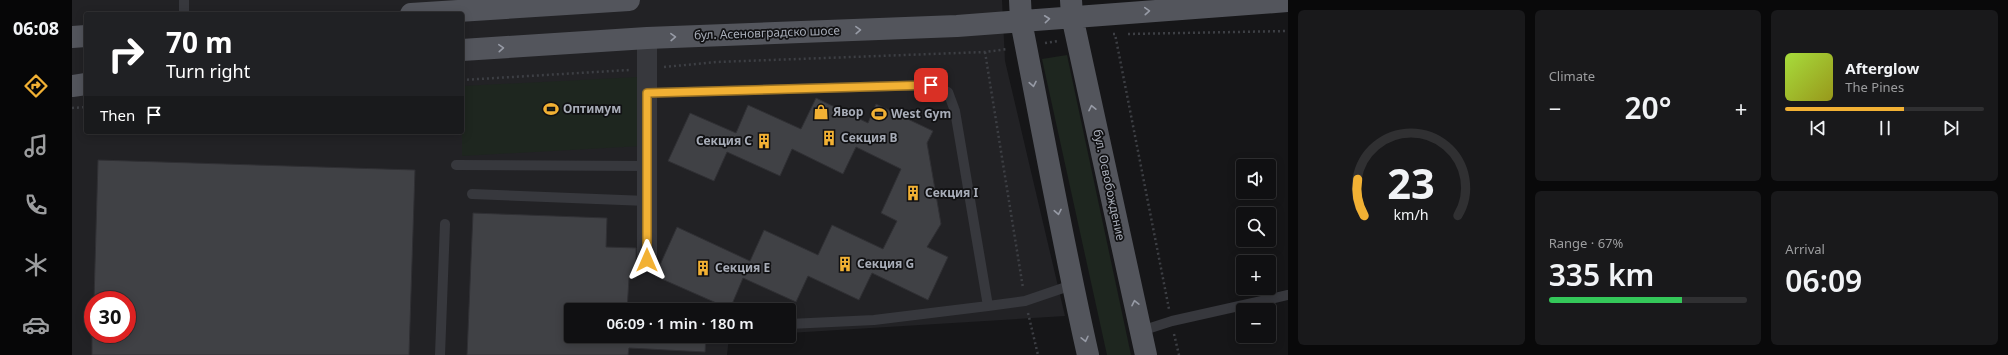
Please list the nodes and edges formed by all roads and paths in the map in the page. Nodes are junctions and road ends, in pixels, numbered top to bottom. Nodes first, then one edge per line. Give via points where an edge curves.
1 (184, 0) edge
2 (629, 0) edge
3 (1288, 1) edge
4 (1071, 8) edge
5 (1020, 11) edge
6 (184, 12) edge
7 (442, 12) edge
8 (1288, 31) edge
9 (1115, 34) junction
10 (1108, 35) dead end
11 (84, 36) edge
12 (72, 37) edge
13 (646, 38) junction
14 (464, 50) edge
15 (647, 69) junction
16 (464, 80) edge
17 (84, 84) edge
18 (72, 86) edge
19 (647, 93) junction
20 (84, 107) edge
21 (72, 108) edge
22 (456, 165) dead end
23 (647, 166) junction
24 (472, 194) dead end
25 (647, 201) junction
26 (445, 224) dead end
27 (647, 260) dead end
28 (1072, 285) junction
29 (1288, 295) edge
30 (1025, 301) junction
31 (988, 306) junction
32 (1172, 321) junction
33 (796, 324) edge
34 (1141, 331) junction
35 (440, 355) edge
36 (1038, 355) edge
37 (1088, 355) edge
38 (1146, 355) edge
39 (1179, 355) edge

1 - 6 lane
2 - 7 main road
4 -> 3 main road, бул. Асеновградско шосе
5 -> 4 main road, бул. Асеновградско шосе
34 -> 4 main road, бул. Освобождение
13 -> 5 main road, бул. Асеновградско шосе via 957,26
5 -> 28 main road
8 - 9 path
9 - 10 path
9 - 32 path
11 - 12 main road
14 -> 13 main road, бул. Асеновградско шосе
13 - 15 street
15 - 16 path
15 - 19 street
15 - 30 path via 717,62 984,52
17 - 18 main road
19 - 23 street
19 - 31 lane via 931,85 948,92 956,111
20 - 21 path
22 - 23 lane
23 - 25 street
24 - 25 lane
25 - 27 street
26 - 35 lane
28 - 30 lane
28 -> 37 main road
29 - 32 lane
30 - 31 lane
30 - 36 path
31 - 33 lane via 874,320
32 - 34 lane
32 - 39 path
34 - 38 main road, бул. Освобождение

